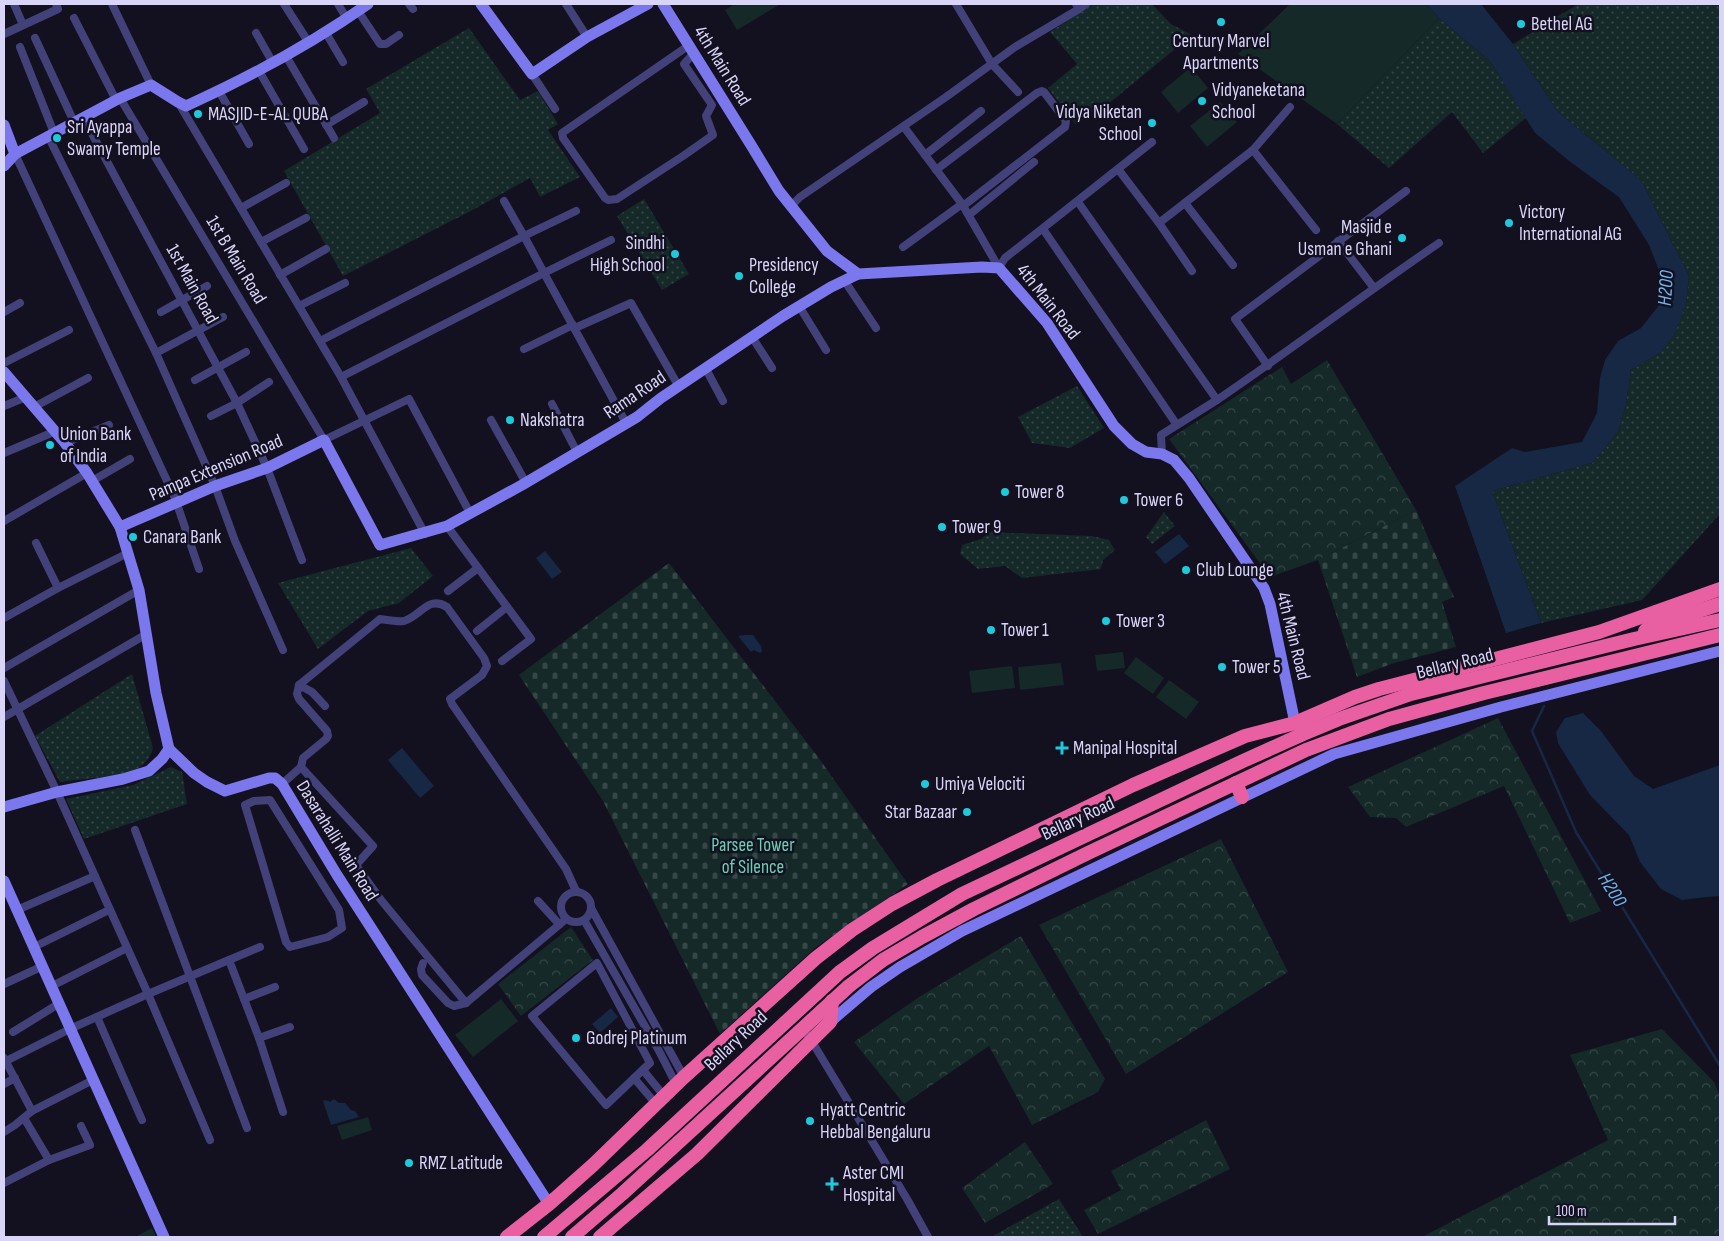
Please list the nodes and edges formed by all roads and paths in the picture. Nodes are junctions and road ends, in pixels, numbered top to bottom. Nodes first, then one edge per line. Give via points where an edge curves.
1 (14, 4) edge
2 (56, 4) edge
3 (112, 4) edge
4 (284, 4) edge
5 (338, 4) edge
6 (482, 4) edge
7 (566, 4) edge
8 (648, 4) edge
9 (663, 4) edge
10 (956, 4) edge
11 (1080, 5) edge
12 (363, 7) edge
13 (74, 18) dead end
14 (347, 18) junction
15 (23, 25) junction
16 (326, 33) junction
17 (4, 34) edge
18 (256, 34) dead end
19 (399, 35) dead end
20 (587, 37) junction
21 (35, 38) dead end
22 (309, 43) junction
23 (20, 47) dead end
24 (691, 50) junction
25 (286, 56) junction
26 (343, 62) dead end
27 (273, 63) junction
28 (992, 64) junction
29 (259, 71) junction
30 (532, 74) junction
31 (151, 85) junction
32 (219, 91) junction
33 (1018, 92) dead end
34 (118, 99) junction
35 (178, 102) junction
36 (364, 102) dead end
37 (1290, 107) dead end
38 (555, 109) dead end
39 (981, 111) dead end
40 (79, 120) junction
41 (4, 125) edge
42 (326, 125) junction
43 (904, 126) junction
44 (51, 135) junction
45 (334, 138) dead end
46 (1152, 142) dead end
47 (248, 144) dead end
48 (304, 149) dead end
49 (1253, 150) junction
50 (15, 154) junction
51 (925, 155) junction
52 (1034, 162) dead end
53 (4, 166) edge
54 (1118, 169) junction
55 (936, 170) junction
56 (286, 183) dead end
57 (1406, 191) dead end
58 (504, 201) dead end
59 (1078, 202) junction
60 (1185, 203) junction
61 (962, 205) junction
62 (791, 206) junction
63 (241, 208) junction
64 (576, 211) dead end
65 (969, 216) junction
66 (306, 218) dead end
67 (1159, 223) junction
68 (1043, 229) junction
69 (1316, 230) dead end
70 (524, 236) junction
71 (611, 240) dead end
72 (1338, 241) junction
73 (261, 242) junction
74 (1439, 243) dead end
75 (903, 247) dead end
76 (326, 249) dead end
77 (1233, 265) dead end
78 (999, 268) junction
79 (1192, 271) dead end
80 (544, 273) junction
81 (858, 274) junction
82 (280, 275) junction
83 (844, 280) junction
84 (345, 283) dead end
85 (207, 286) dead end
86 (1374, 288) junction
87 (182, 300) junction
88 (20, 303) dead end
89 (299, 306) junction
90 (799, 306) junction
91 (4, 312) edge
92 (161, 312) dead end
93 (223, 317) dead end
94 (574, 327) junction
95 (876, 328) dead end
96 (69, 330) dead end
97 (198, 330) junction
98 (752, 337) junction
99 (320, 341) junction
100 (524, 349) dead end
101 (826, 350) dead end
102 (246, 352) dead end
103 (156, 353) junction
104 (4, 363) edge
105 (1268, 366) junction
106 (219, 368) junction
107 (772, 368) dead end
108 (706, 369) junction
109 (4, 372) edge
110 (341, 377) junction
111 (88, 378) dead end
112 (194, 380) dead end
113 (269, 382) dead end
114 (679, 387) junction
115 (26, 397) junction
116 (1217, 400) junction
117 (723, 401) dead end
118 (237, 403) junction
119 (552, 404) dead end
120 (4, 406) edge
121 (34, 407) junction
122 (211, 416) dead end
123 (364, 420) junction
124 (491, 420) dead end
125 (626, 424) junction
126 (1177, 424) junction
127 (109, 425) dead end
128 (56, 431) junction
129 (324, 440) junction
130 (65, 443) junction
131 (577, 452) junction
132 (4, 453) edge
133 (1162, 454) junction
134 (130, 459) dead end
135 (267, 468) junction
136 (90, 477) junction
137 (526, 482) junction
138 (215, 486) junction
139 (176, 503) junction
140 (470, 513) junction
141 (4, 521) edge
142 (447, 526) junction
143 (120, 527) junction
144 (425, 534) junction
145 (36, 542) dead end
146 (128, 553) junction
147 (302, 560) dead end
148 (478, 568) junction
149 (199, 569) dead end
150 (58, 588) junction
151 (1720, 589) edge
152 (139, 590) junction
153 (448, 591) dead end
154 (1720, 604) edge
155 (507, 607) junction
156 (4, 618) edge
157 (1720, 620) edge
158 (477, 630) dead end
159 (146, 634) junction
160 (1720, 635) edge
161 (1634, 639) junction
162 (283, 650) dead end
163 (1720, 651) edge
164 (502, 660) dead end
165 (1520, 660) junction
166 (4, 668) edge
167 (4, 681) edge
168 (299, 685) junction
169 (324, 706) dead end
170 (17, 710) junction
171 (4, 717) edge
172 (1295, 723) junction
173 (169, 749) junction
174 (301, 767) junction
175 (1236, 783) junction
176 (282, 784) junction
177 (57, 792) junction
178 (1242, 797) junction
179 (4, 807) edge
180 (135, 830) dead end
181 (337, 875) junction
182 (94, 876) junction
183 (4, 880) edge
184 (324, 883) junction
185 (344, 886) junction
186 (576, 891) junction
187 (330, 894) junction
188 (538, 901) dead end
189 (591, 908) junction
190 (18, 910) junction
191 (109, 910) junction
192 (584, 920) junction
193 (563, 921) junction
194 (34, 947) junction
195 (126, 948) junction
196 (260, 948) dead end
197 (229, 960) junction
198 (422, 963) dead end
199 (43, 966) junction
200 (190, 976) junction
201 (5, 981) edge
202 (52, 986) junction
203 (275, 987) dead end
204 (148, 994) junction
205 (244, 999) junction
206 (832, 1001) junction
207 (60, 1003) junction
208 (466, 1003) junction
209 (97, 1017) junction
210 (830, 1022) junction
211 (290, 1027) dead end
212 (72, 1028) junction
213 (802, 1028) junction
214 (13, 1032) dead end
215 (259, 1038) junction
216 (811, 1040) junction
217 (5, 1059) edge
218 (643, 1070) junction
219 (15, 1078) junction
220 (634, 1078) junction
221 (93, 1080) junction
222 (680, 1080) junction
223 (4, 1084) edge
224 (660, 1100) junction
225 (32, 1111) junction
226 (283, 1112) dead end
227 (24, 1118) junction
228 (142, 1120) dead end
229 (81, 1126) dead end
230 (247, 1128) dead end
231 (4, 1132) edge
232 (210, 1140) dead end
233 (49, 1160) junction
234 (4, 1184) edge
235 (544, 1208) junction
236 (164, 1237) edge
237 (507, 1237) edge
238 (526, 1237) edge
239 (544, 1237) edge
240 (572, 1237) edge
241 (600, 1237) edge
242 (928, 1237) edge

1 - 15 street
2 - 15 street via 58,9
3 - 31 street
4 - 22 street
5 - 14 street
6 - 30 street
7 - 20 street
8 - 20 street
9 - 24 street, 4th Main Road
10 - 28 street
11 - 28 street
12 - 14 street
12 - 19 street via 380,44 386,44
13 - 34 street, 1st B Main Road
14 - 16 street
15 - 17 street
16 - 22 street
16 - 26 street
18 - 27 street
20 - 30 street
21 - 40 street, 1st Main Road
22 - 25 street
23 - 44 street
24 - 24 street via 684,64 712,105 706,116 713,135 617,199 608,200 562,133
24 - 62 street, 4th Main Road via 778,191
25 - 27 street
25 - 42 street
27 - 29 street
28 - 33 street
28 - 43 street
29 - 32 street
29 - 48 street
30 - 38 street
31 - 34 street
31 - 35 street
32 - 35 street via 186,106
32 - 47 street
34 - 40 street
34 - 129 street, 1st B Main Road
35 - 63 street
36 - 42 street
37 - 49 street
39 - 51 street
40 - 44 street
40 - 87 street, 1st Main Road
41 - 50 street
42 - 45 street
43 - 51 street
43 - 62 street
44 - 50 street
44 - 103 street
46 - 54 street
49 - 60 street
49 - 69 street
50 - 53 street
50 - 139 street
51 - 55 street
52 - 65 street
54 - 59 street
54 - 67 street
55 - 61 street
55 - 61 street via 1039,92 1044,92 1066,121 1065,127
56 - 63 street
57 - 72 street
58 - 70 street
59 - 68 street
59 - 116 street
60 - 67 street
60 - 77 street
61 - 65 street
61 - 75 street
62 - 81 street, 4th Main Road via 827,251
63 - 73 street
64 - 70 street
65 - 78 street
66 - 73 street
67 - 79 street
68 - 78 street via 1005,258
68 - 126 street
70 - 80 street
70 - 99 street
71 - 80 street
72 - 86 street
72 - 105 street via 1235,320
73 - 82 street
74 - 86 street
76 - 82 street
78 - 81 street, 4th Main Road via 982,266
78 - 133 street, 4th Main Road via 1047,323 1114,426 1132,444 1146,452
80 - 94 street
80 - 110 street
81 - 83 street, Rama Road
82 - 89 street
83 - 90 street, Rama Road
83 - 95 street
84 - 89 street
85 - 87 street
86 - 105 street
87 - 92 street
87 - 97 street, 1st Main Road
88 - 91 street
89 - 99 street
90 - 98 street, Rama Road
90 - 101 street
93 - 97 street
94 - 100 street
94 - 114 street via 631,303
94 - 125 street
96 - 104 street
97 - 103 street
97 - 106 street, 1st Main Road
98 - 107 street
98 - 108 street, Rama Road
99 - 110 street
102 - 106 street
103 - 138 street
105 - 116 street
106 - 112 street
106 - 118 street, 1st Main Road
108 - 114 street, Rama Road
108 - 117 street
109 - 115 street
110 - 123 street
111 - 121 street
113 - 118 street
114 - 125 street, Rama Road
115 - 120 street
115 - 121 street
116 - 126 street
118 - 122 street
118 - 135 street, 1st Main Road
119 - 131 street
121 - 128 street
123 - 129 street
123 - 140 street via 409,398
123 - 144 street
124 - 137 street
125 - 131 street, Rama Road
126 - 133 street via 1161,435
127 - 130 street
128 - 130 street
128 - 132 street
129 - 135 street, Pampa Extension Road
129 - 144 street, Rama Road via 380,545
130 - 136 street
131 - 137 street, Rama Road
133 - 172 street, 4th Main Road via 1174,460 1188,478 1264,588
134 - 136 street
135 - 138 street, Pampa Extension Road
135 - 147 street, 1st Main Road
136 - 141 street
136 - 143 street
137 - 140 street, Rama Road
138 - 139 street, Pampa Extension Road
138 - 162 street via 235,541
139 - 143 street, Pampa Extension Road
139 - 149 street
140 - 142 street, Rama Road
142 - 144 street, Rama Road
142 - 148 street
143 - 146 street
145 - 150 street
146 - 150 street
146 - 152 street
148 - 153 street
148 - 155 street
150 - 156 street
151 - 165 highway via 1612,628 1556,643
152 - 159 street
152 - 166 street
154 - 161 highway, Bellary Road via 1649,627
155 - 158 street
155 - 164 street via 531,639
157 - 161 highway
159 - 170 street
159 - 173 street
160 - 175 highway, Bellary Road via 1389,719 1306,750
161 - 165 highway, Bellary Road via 1558,658
163 - 178 street via 1334,754
165 - 172 highway, Bellary Road via 1379,689
165 - 239 highway, Bellary Road via 1377,705 1303,734 962,894 880,943 840,972 611,1181
167 - 170 street
168 - 169 street via 312,692
168 - 174 street via 299,699 328,736 303,758
168 - 186 street via 380,620 404,621 432,603 447,607 487,666 482,675 450,699 452,704 566,869
170 - 171 street
170 - 177 street
172 - 222 highway, Bellary Road via 1245,736 1133,786 892,904 816,958
173 - 176 street, Dasarahalli Main Road via 194,773 225,791 269,778 275,778
173 - 177 street via 149,771
174 - 176 street
174 - 208 street via 373,846 356,865
175 - 178 highway
175 - 206 highway, Bellary Road via 922,937 884,960
176 - 181 street, Dasarahalli Main Road
177 - 179 street
177 - 182 street
178 - 210 street via 962,931 900,967
180 - 200 street
181 - 184 street
181 - 185 street, Dasarahalli Main Road
182 - 190 street
182 - 191 street
183 - 190 street
184 - 187 street
184 - 187 street via 270,800 245,805 290,948 328,937 342,928 340,910
185 - 187 street
185 - 235 street, Dasarahalli Main Road
186 - 189 street via 588,898
186 - 193 street via 567,894 561,902
188 - 193 street
189 - 192 street
189 - 222 street
190 - 194 street
191 - 194 street
191 - 195 street
192 - 193 street
192 - 222 street via 658,1049
193 - 208 street
194 - 199 street
195 - 202 street
195 - 204 street
196 - 197 street
197 - 200 street
197 - 205 street
198 - 208 street via 422,975 448,1003 454,1006
199 - 201 street
199 - 202 street
200 - 204 street
200 - 230 street
202 - 207 street
203 - 205 street
204 - 209 street
204 - 232 street
205 - 215 street
206 - 210 highway
206 - 213 highway, Bellary Road
207 - 212 street
207 - 214 street
209 - 212 street
209 - 228 street
210 - 216 highway
211 - 215 street
212 - 217 street
212 - 221 street
213 - 216 street
213 - 240 highway, Bellary Road
215 - 226 street
216 - 241 highway via 697,1154
216 - 242 street
217 - 219 street
218 - 220 street
218 - 220 street via 650,1063 597,963 532,1016 606,1104
218 - 224 street
219 - 223 street
219 - 225 street
220 - 224 street
221 - 225 street
221 - 236 street
222 - 224 highway, Bellary Road
224 - 235 highway, Bellary Road
225 - 227 street
227 - 231 street
227 - 233 street
229 - 233 street via 90,1145
233 - 234 street
235 - 237 highway, Bellary Road
235 - 238 highway

